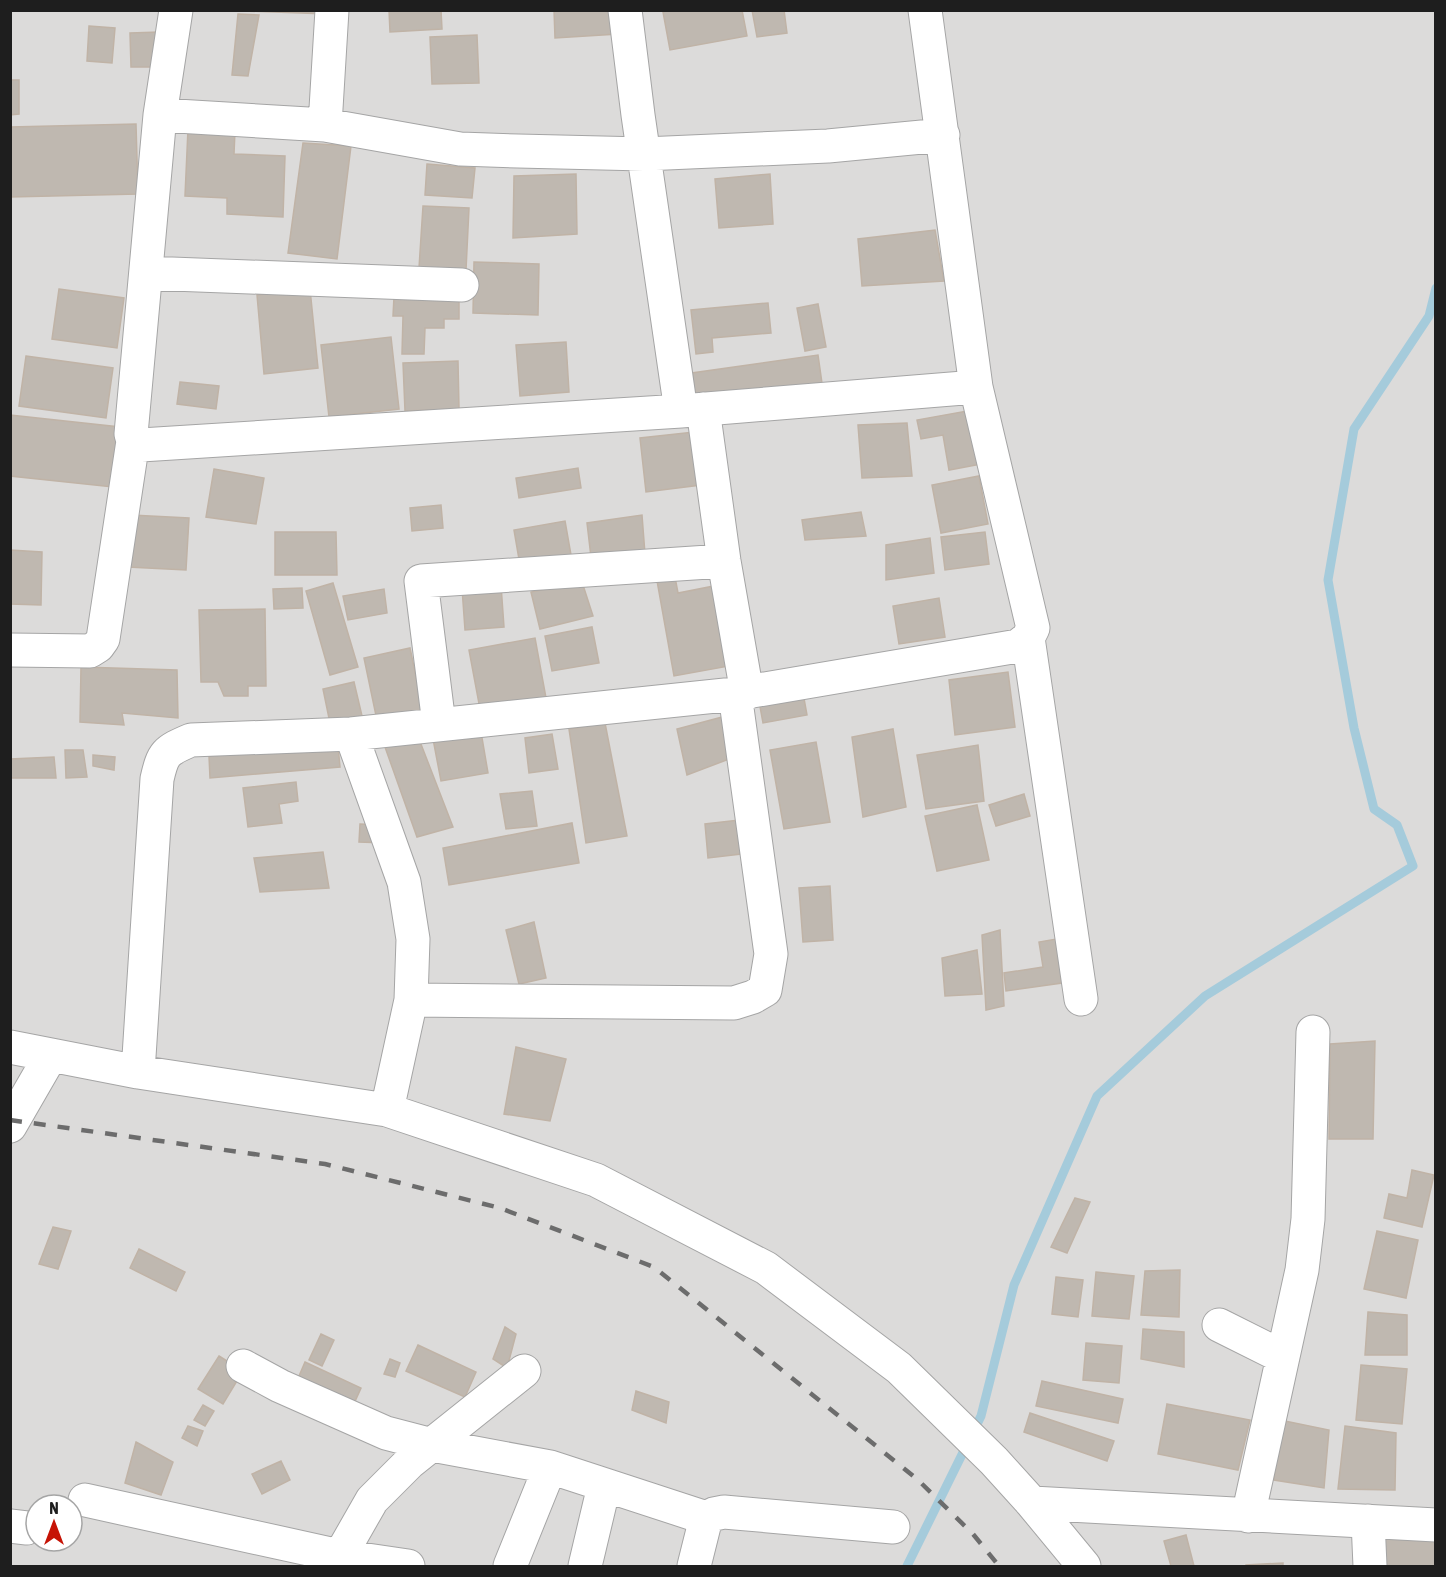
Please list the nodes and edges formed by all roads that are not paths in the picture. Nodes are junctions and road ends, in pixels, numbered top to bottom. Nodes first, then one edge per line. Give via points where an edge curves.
1 (176, 10) edge
2 (332, 10) edge
3 (625, 10) edge
4 (925, 10) edge
5 (160, 115) junction
6 (325, 125) junction
7 (943, 135) junction
8 (644, 154) junction
9 (146, 273) junction
10 (462, 285) dead end
11 (976, 387) junction
12 (692, 410) junction
13 (133, 441) junction
14 (724, 561) junction
15 (1028, 638) junction
16 (10, 650) edge
17 (741, 693) junction
18 (439, 724) junction
19 (351, 734) junction
20 (1081, 999) dead end
21 (411, 1000) junction
22 (1312, 1032) dead end
23 (10, 1047) edge
24 (51, 1055) junction
25 (138, 1072) junction
26 (387, 1110) junction
27 (10, 1126) edge
28 (1219, 1325) dead end
29 (1283, 1357) junction
30 (243, 1366) dead end
31 (524, 1371) dead end
32 (432, 1445) junction
33 (550, 1467) junction
34 (604, 1486) junction
35 (85, 1500) dead end
36 (1032, 1503) junction
37 (1248, 1515) junction
38 (706, 1518) junction
39 (1368, 1521) junction
40 (1436, 1525) edge
41 (893, 1527) dead end
42 (340, 1556) junction
43 (408, 1566) edge
44 (510, 1566) edge
45 (585, 1566) edge
46 (694, 1566) edge
47 (1084, 1566) edge
48 (1370, 1566) edge

1 - 5 street
2 - 6 street
3 - 8 street
4 - 7 street
5 - 6 street
5 - 9 street
6 - 8 street via 460,149
7 - 8 street via 828,146
7 - 11 street
8 - 12 street
9 - 10 street
9 - 13 street
11 - 12 street
11 - 15 street via 1033,628
12 - 13 street via 141,445
12 - 14 street
13 - 16 street via 103,639 90,651
14 - 17 street
14 - 18 street via 421,582
15 - 17 street via 1018,646
15 - 20 street
17 - 18 street
17 - 21 street via 771,954 765,990 734,1003
18 - 19 street
19 - 21 street via 404,882 413,939
19 - 25 street via 190,740 163,756 156,779
21 - 26 street
22 - 29 street via 1308,1218 1302,1270
23 - 24 street
24 - 25 street
24 - 27 street
25 - 26 street
26 - 36 street via 596,1180 766,1268 899,1368
28 - 29 street
29 - 37 street
30 - 32 street via 386,1433
31 - 32 street
32 - 33 street
32 - 42 street via 372,1500
33 - 34 street
33 - 44 street
34 - 38 street
34 - 45 street
35 - 42 street
36 - 37 street
36 - 47 street
37 - 39 street
38 - 41 street via 724,1512
38 - 46 street
39 - 40 street
39 - 48 street
42 - 43 street

